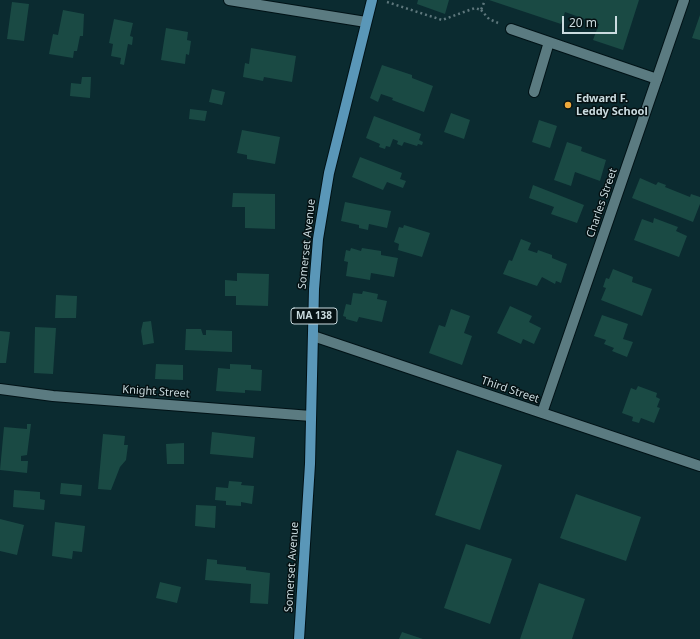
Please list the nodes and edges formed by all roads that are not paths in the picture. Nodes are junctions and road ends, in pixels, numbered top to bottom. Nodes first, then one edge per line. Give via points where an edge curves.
1 (229, 0) edge
2 (372, 0) edge
3 (684, 0) edge
4 (366, 22) junction
5 (511, 29) road end
6 (549, 42) junction
7 (657, 79) junction
8 (534, 92) dead end
9 (313, 336) junction
10 (0, 389) edge
11 (542, 413) junction
12 (311, 416) junction
13 (700, 466) edge
14 (299, 639) edge

1 - 4 street
2 - 4 main road, Somerset Avenue / MA 138
3 - 7 street, Charles Street
4 - 9 main road, Somerset Avenue / MA 138 via 324,198 316,260
5 - 6 street
6 - 7 street
6 - 8 street
7 - 11 street, Charles Street
9 - 11 street, Third Street
9 - 12 main road, Somerset Avenue / MA 138
10 - 12 street, Knight Street via 53,396
11 - 13 street, Third Street
12 - 14 main road, Somerset Avenue / MA 138

